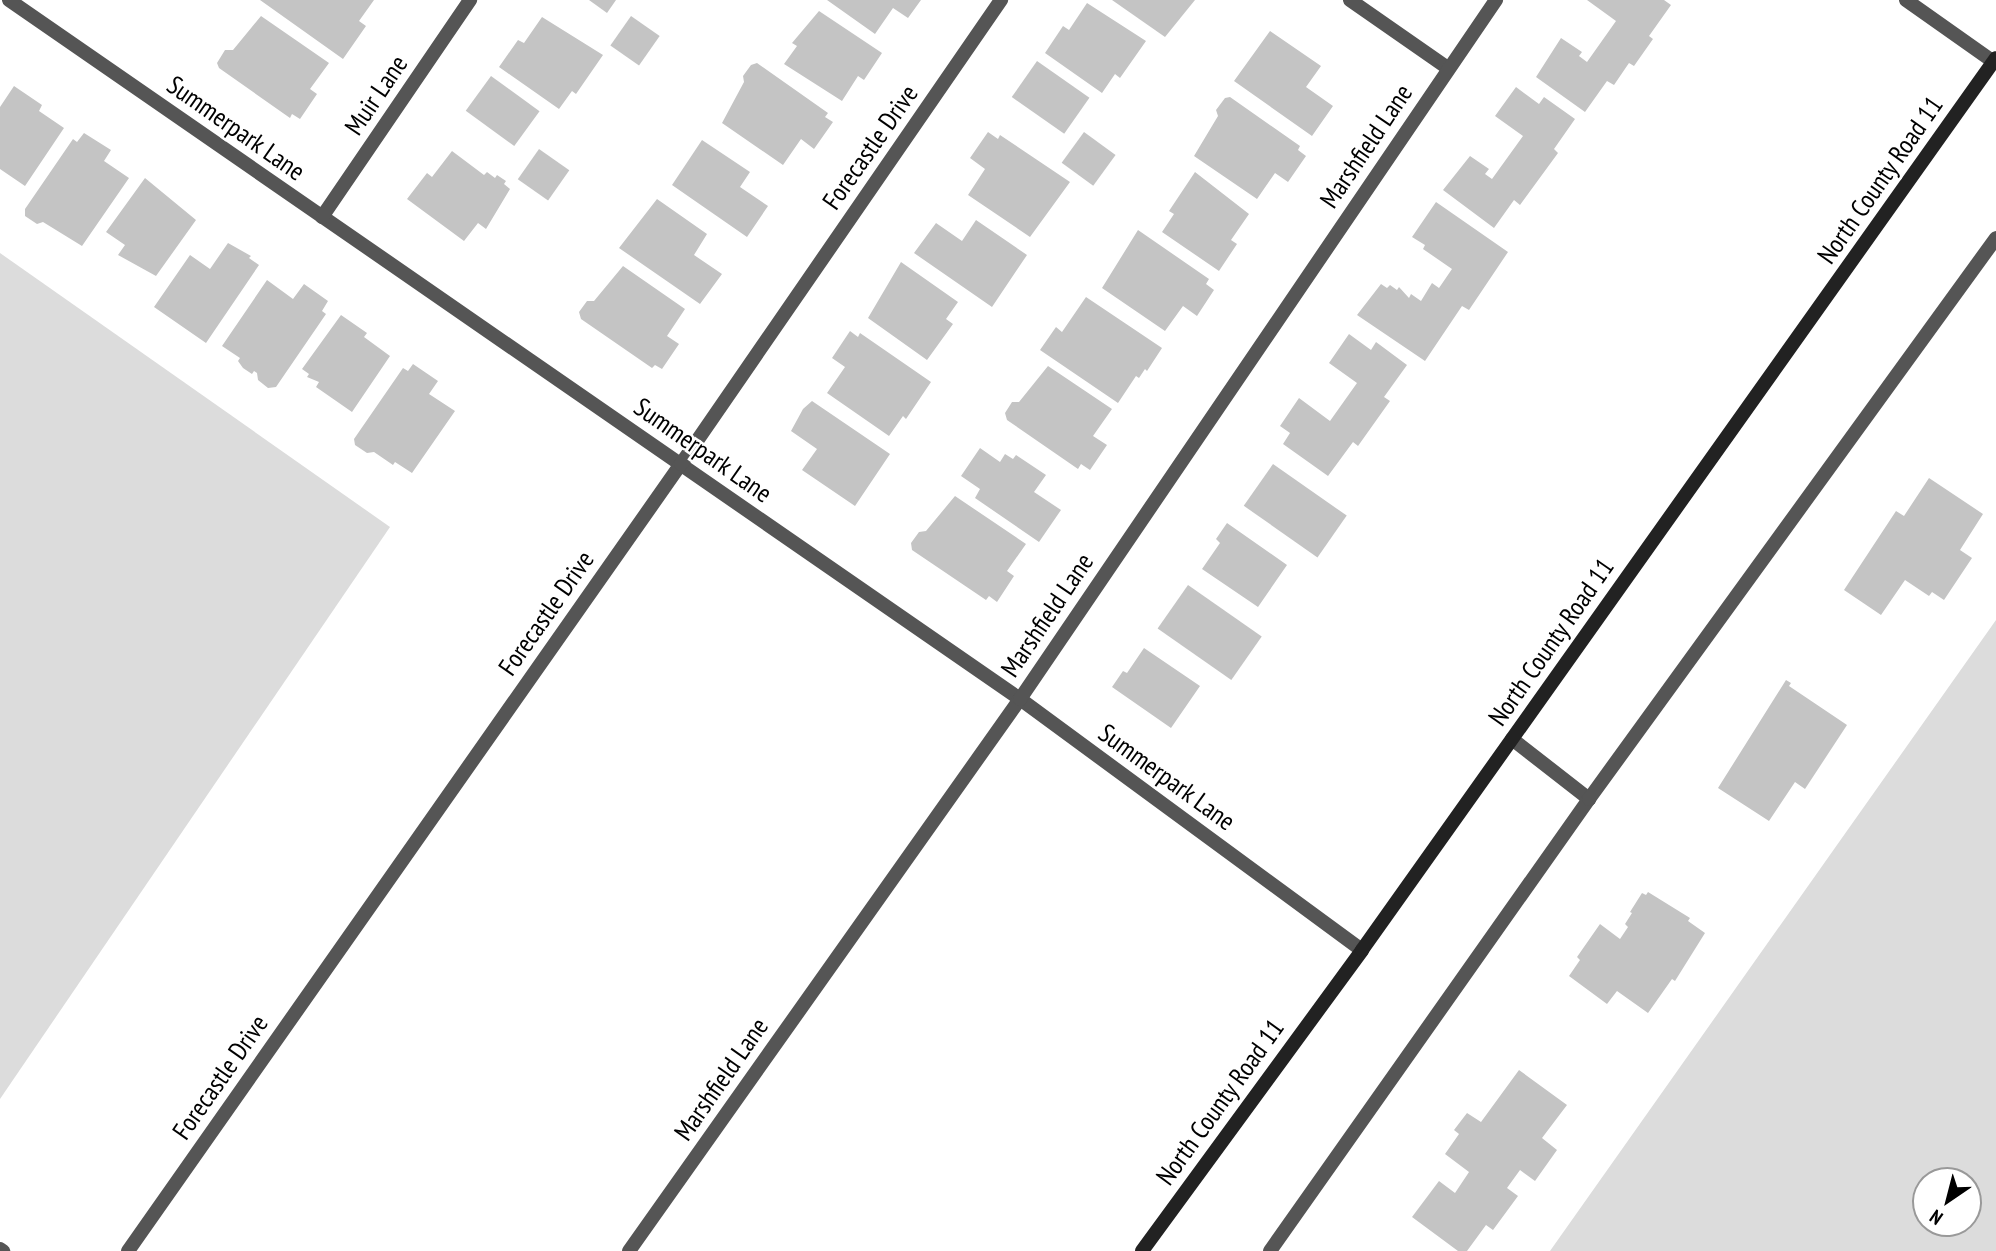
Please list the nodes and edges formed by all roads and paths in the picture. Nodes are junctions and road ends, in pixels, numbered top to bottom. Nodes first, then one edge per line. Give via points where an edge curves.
1 (9, 0) edge
2 (470, 0) edge
3 (1001, 0) edge
4 (1350, 0) edge
5 (1496, 0) edge
6 (1906, 0) edge
7 (1995, 60) edge
8 (1448, 68) junction
9 (323, 217) junction
10 (1996, 238) edge
11 (681, 464) junction
12 (1020, 699) junction
13 (1512, 739) junction
14 (1589, 799) junction
15 (1362, 950) junction
16 (128, 1251) edge
17 (629, 1251) edge
18 (1142, 1251) edge
19 (1270, 1251) edge

1 - 9 street, Summerpark Lane
2 - 9 street, Muir Lane
3 - 11 street, Forecastle Drive
4 - 8 street
5 - 8 street, Marshfield Lane
6 - 7 street
7 - 13 main road, North County Road 11
8 - 12 street, Marshfield Lane
9 - 11 street, Summerpark Lane
10 - 14 street
11 - 12 street, Summerpark Lane
11 - 16 street, Forecastle Drive
12 - 15 street, Summerpark Lane
12 - 17 street, Marshfield Lane
13 - 14 street
13 - 15 main road, North County Road 11
14 - 19 street
15 - 18 main road, North County Road 11

